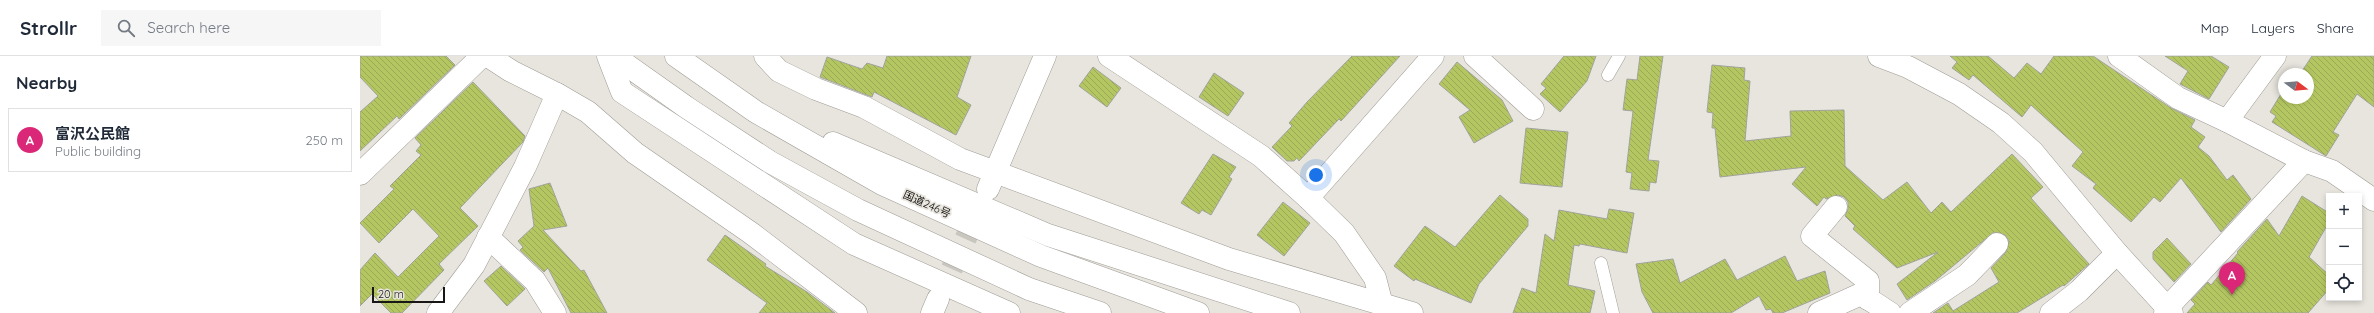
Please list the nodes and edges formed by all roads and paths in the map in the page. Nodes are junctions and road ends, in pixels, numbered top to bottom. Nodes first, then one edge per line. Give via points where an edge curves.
1 (482, 56) edge
2 (488, 56) edge
3 (608, 56) edge
4 (614, 56) edge
5 (676, 56) edge
6 (766, 56) edge
7 (1045, 56) edge
8 (1109, 56) edge
9 (1433, 56) edge
10 (1474, 56) edge
11 (1619, 56) edge
12 (1878, 56) edge
13 (2119, 56) edge
14 (2275, 56) edge
15 (1608, 76) dead end
16 (557, 94) junction
17 (1533, 109) dead end
18 (756, 112) junction
19 (2228, 121) junction
20 (2304, 161) junction
21 (360, 174) edge
22 (992, 181) junction
23 (1308, 198) junction
24 (2374, 200) edge
25 (1836, 208) dead end
26 (488, 237) junction
27 (1997, 244) dead end
28 (2117, 253) junction
29 (1601, 263) dead end
30 (1868, 299) junction
31 (1382, 305) junction
32 (2168, 311) edge
33 (438, 313) edge
34 (555, 313) edge
35 (856, 313) edge
36 (1009, 313) edge
37 (1100, 313) edge
38 (1198, 313) edge
39 (1289, 313) edge
40 (1412, 313) edge
41 (1613, 313) edge
42 (1819, 313) edge
43 (1890, 313) edge
44 (1910, 313) edge
45 (2051, 313) edge

1 - 21 main road
2 - 16 main road via 511,71
3 - 36 main road via 622,92 854,244
4 - 37 main road via 770,162 858,210 1029,289
5 - 18 main road, 国道246号
6 - 22 main road via 779,71 864,107 960,159
7 - 22 main road
8 - 23 main road via 1261,156
9 - 23 main road
10 - 17 main road
11 - 15 lane
12 - 28 main road via 1908,67 1959,94 2000,123 2033,152
13 - 19 main road via 2178,98
14 - 19 main road
16 - 26 main road via 525,167
16 - 35 main road via 588,112 635,154 751,233
18 - 38 main road, 国道246号 via 890,187 1041,256
18 - 39 main road via 897,169 1048,235
19 - 20 main road
20 - 24 main road via 2332,171
20 - 32 main road
22 - 31 main road via 1229,259
23 - 31 main road via 1344,233 1375,278
25 - 30 main road via 1812,236 1868,281
26 - 33 main road via 474,264
26 - 34 main road via 535,281
27 - 44 main road via 1968,275
28 - 32 main road
28 - 45 main road via 2079,291
29 - 41 lane
30 - 42 main road via 1861,294
30 - 43 main road
31 - 40 main road

